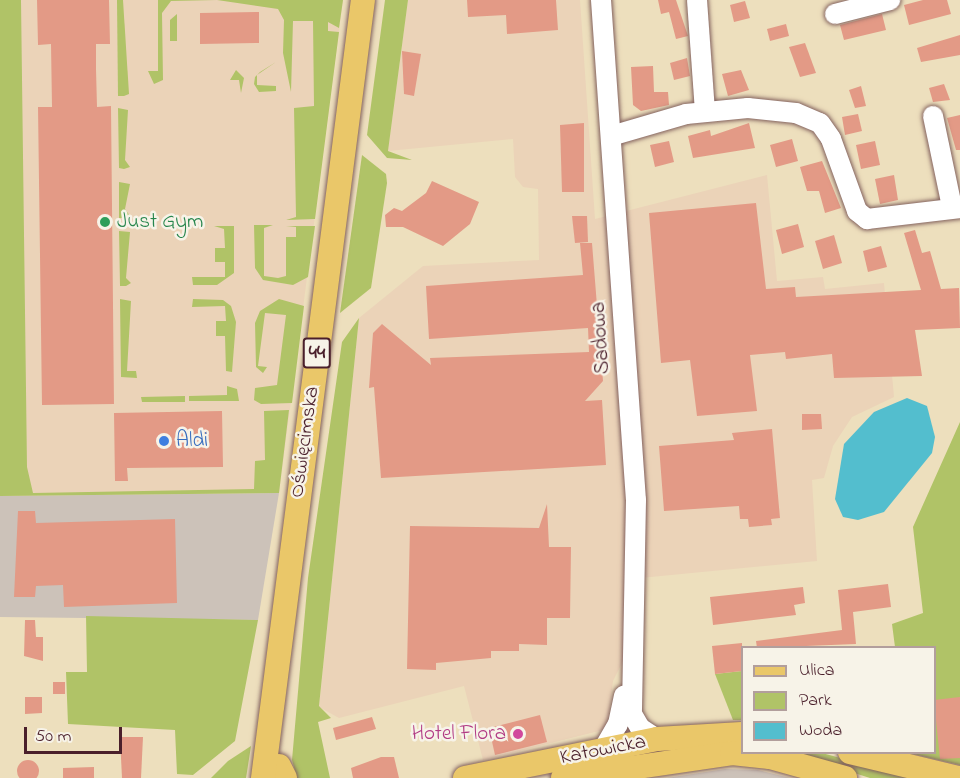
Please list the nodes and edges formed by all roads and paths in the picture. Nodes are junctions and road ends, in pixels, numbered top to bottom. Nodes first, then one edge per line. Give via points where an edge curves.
1 (363, 0) edge
2 (375, 0) edge
3 (601, 0) edge
4 (697, 0) edge
5 (890, 0) edge
6 (835, 14) dead end
7 (705, 112) junction
8 (933, 116) dead end
9 (611, 136) junction
10 (956, 208) edge
11 (630, 673) junction
12 (741, 734) edge
13 (657, 739) junction
14 (265, 745) junction
15 (604, 748) junction
16 (741, 754) edge
17 (742, 754) edge
18 (854, 754) edge
19 (277, 775) edge
20 (254, 778) edge
21 (465, 778) edge
22 (563, 778) edge
23 (845, 778) edge
24 (958, 778) edge

1 - 14 main road, Oświęcimska / 44
2 - 19 main road, Oświęcimska / 44
3 - 9 street, Sadowa
4 - 7 street
5 - 6 street
7 - 9 street
7 - 10 street via 747,108 796,113 820,123 857,211 867,219
8 - 10 street
9 - 11 street, Sadowa via 638,553
11 - 13 street, Sadowa via 635,721
11 - 15 street, Sadowa via 618,724
12 - 13 main road, Katowicka
13 - 15 main road, Katowicka
14 - 19 main road, Oświęcimska / 44
14 - 20 main road
15 - 21 main road, Katowicka
16 - 22 main road, Katowicka
17 - 23 main road, Katowicka via 770,757
18 - 24 main road

